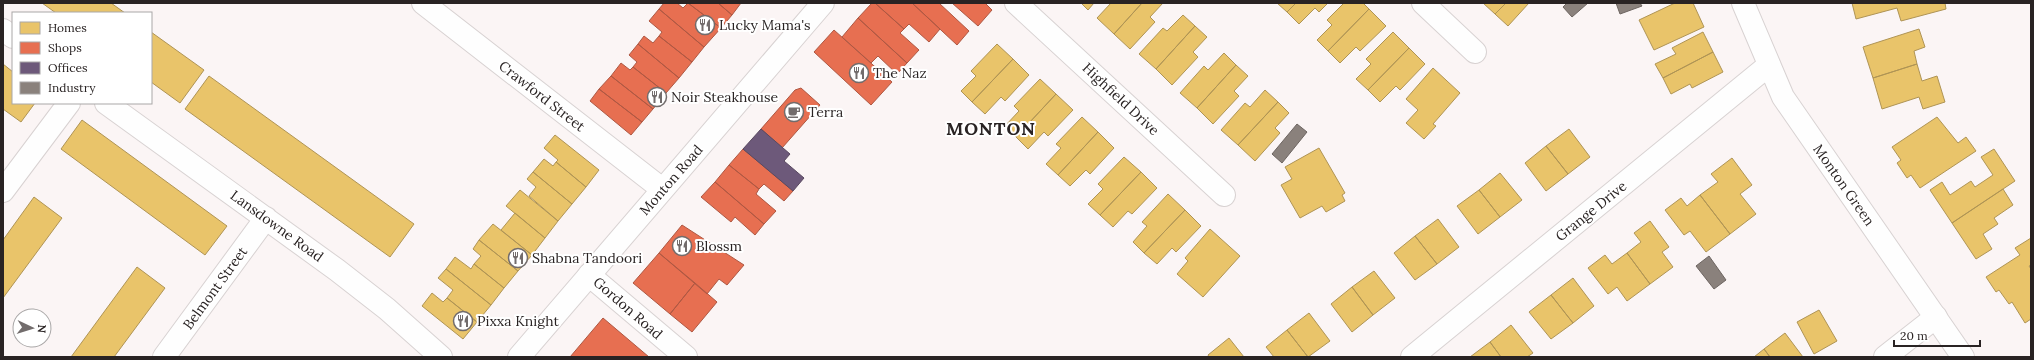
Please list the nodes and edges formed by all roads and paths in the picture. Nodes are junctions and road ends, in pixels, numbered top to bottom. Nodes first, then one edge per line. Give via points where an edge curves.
1 (423, 3) edge
2 (823, 3) edge
3 (1016, 3) edge
4 (1423, 3) edge
5 (1743, 3) edge
6 (3, 30) edge
7 (12, 36) edge
8 (1475, 52) dead end
9 (1769, 65) junction
10 (67, 104) edge
11 (107, 104) edge
12 (662, 189) junction
13 (3, 191) edge
14 (1224, 195) dead end
15 (266, 218) junction
16 (589, 275) junction
17 (1936, 317) junction
18 (164, 357) edge
19 (441, 357) edge
20 (519, 357) edge
21 (686, 357) edge
22 (1412, 357) edge
23 (1885, 357) edge
24 (1963, 357) edge

1 - 12 street, Crawford Street
2 - 12 street, Monton Road
3 - 14 street, Highfield Drive
4 - 8 street
5 - 9 street, Monton Green
6 - 7 street
9 - 17 street, Monton Green via 1783,98
9 - 22 street, Grange Drive
10 - 13 street
11 - 15 street, Lansdowne Road
12 - 16 street, Monton Road
15 - 18 street, Belmont Street
15 - 19 street, Lansdowne Road via 387,309
16 - 20 street, Monton Road
16 - 21 street, Gordon Road
17 - 23 street
17 - 24 street, Monton Green

